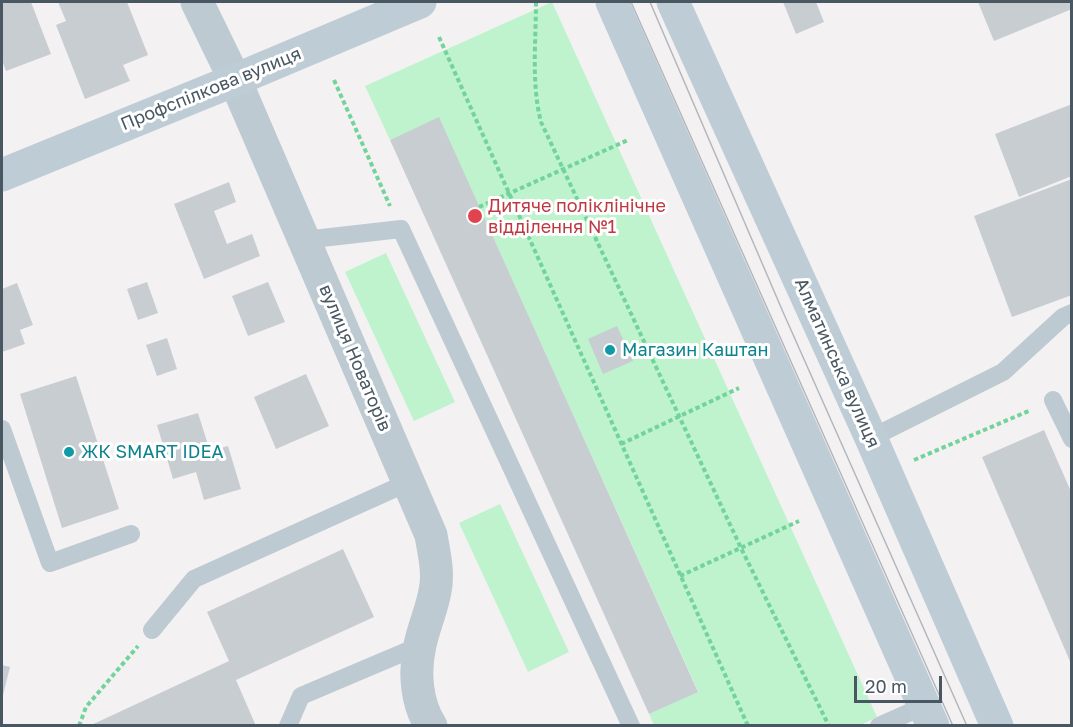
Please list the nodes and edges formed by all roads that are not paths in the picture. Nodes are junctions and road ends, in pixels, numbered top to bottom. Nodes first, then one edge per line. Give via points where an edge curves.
1 (197, 2) edge
2 (420, 2) edge
3 (612, 2) edge
4 (673, 2) edge
5 (235, 80) junction
6 (2, 175) edge
7 (304, 240) junction
8 (1071, 313) edge
9 (1053, 400) road end
10 (2, 429) edge
11 (871, 438) junction
12 (1071, 440) edge
13 (408, 482) junction
14 (131, 534) dead end
15 (152, 630) road end
16 (419, 646) junction
17 (928, 716) edge
18 (288, 726) edge
19 (431, 726) edge
20 (631, 726) edge
21 (879, 726) edge
22 (997, 726) edge

1 - 5 street, вулиця Новаторів
2 - 5 street, Профспілкова вулиця
3 - 17 street
4 - 11 street, Алматинська вулиця
5 - 6 street, Профспілкова вулиця
5 - 7 street, вулиця Новаторів
7 - 13 street, вулиця Новаторів
7 - 20 lane via 401,229
8 - 11 lane via 1004,372
9 - 12 lane
10 - 14 lane via 50,562
11 - 22 street, Алматинська вулиця
13 - 15 lane via 194,579
13 - 16 street, вулиця Новаторів via 431,536 436,563 436,589
16 - 18 lane via 301,696
16 - 19 street, вулиця Новаторів via 418,687 422,712
17 - 21 lane

